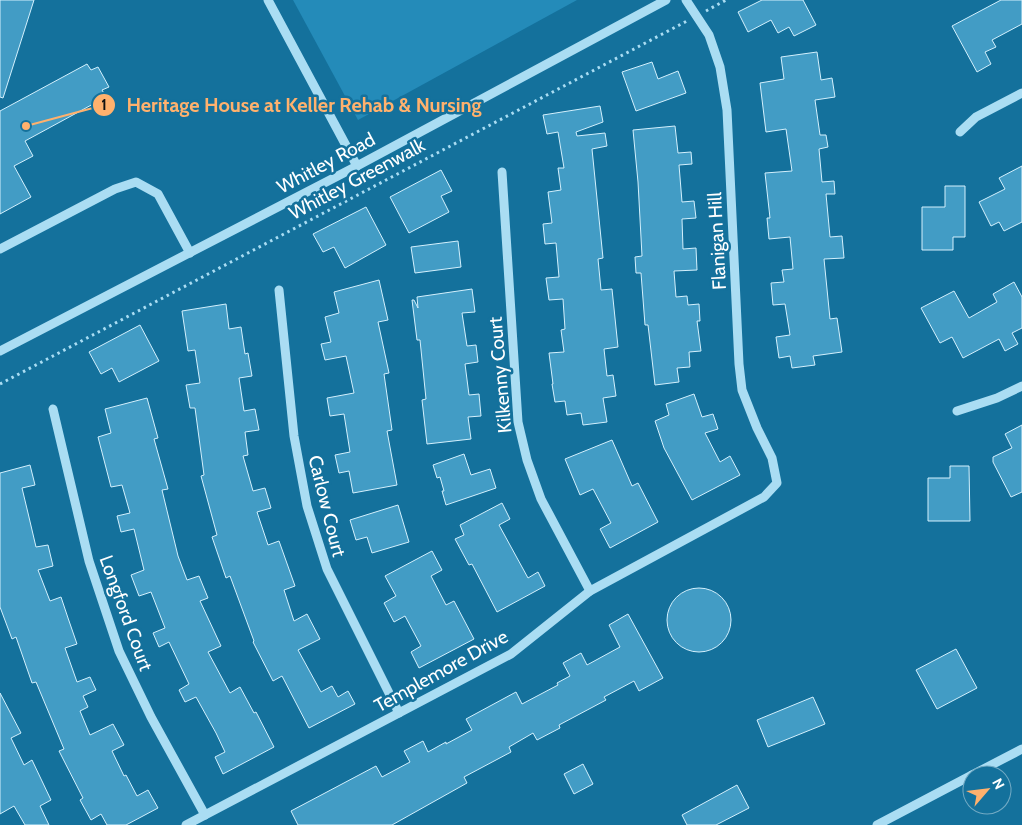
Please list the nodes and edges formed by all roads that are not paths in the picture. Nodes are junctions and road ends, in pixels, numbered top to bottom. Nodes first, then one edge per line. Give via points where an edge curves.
1 (268, 0) edge
2 (666, 0) edge
3 (686, 0) edge
4 (1022, 93) edge
5 (960, 132) dead end
6 (357, 166) junction
7 (502, 172) dead end
8 (0, 249) edge
9 (190, 252) junction
10 (279, 290) dead end
11 (0, 351) edge
12 (1022, 386) edge
13 (53, 409) dead end
14 (957, 411) dead end
15 (777, 483) joint
16 (590, 591) junction
17 (399, 713) junction
18 (1022, 749) edge
19 (991, 765) edge
20 (962, 780) edge
21 (205, 815) junction
22 (186, 825) edge
23 (877, 825) edge

1 - 6 street
2 - 6 street, Whitley Road
3 - 15 street, Flanigan Hill via 709,35 720,67 727,110 742,390 772,458
4 - 5 street via 976,117
6 - 9 street, Whitley Road
7 - 16 street, Kilkenny Court via 518,422 541,498
8 - 9 street via 115,189 136,182 158,194
9 - 11 street, Whitley Road
10 - 17 street, Carlow Court via 294,436 308,506 326,569
12 - 14 street
13 - 21 street, Longford Court via 89,562 119,651 150,717
15 - 16 street, Templemore Drive via 764,497
16 - 17 street, Templemore Drive via 511,654
17 - 21 street, Templemore Drive
18 - 19 street
20 - 23 street
21 - 22 street, Templemore Drive

